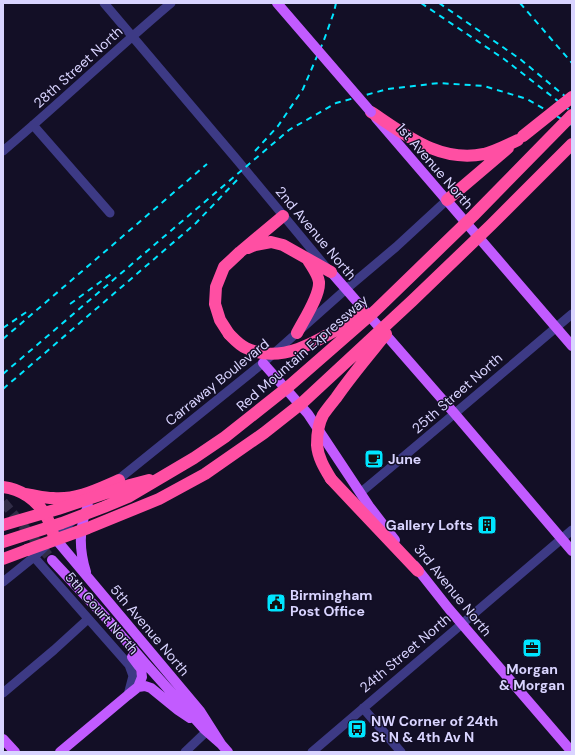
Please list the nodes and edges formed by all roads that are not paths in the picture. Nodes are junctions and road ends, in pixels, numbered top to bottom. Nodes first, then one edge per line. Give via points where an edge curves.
1 (104, 3) edge
2 (172, 3) edge
3 (277, 3) edge
4 (132, 36) junction
5 (572, 97) edge
6 (371, 112) joint
7 (572, 115) edge
8 (33, 125) junction
9 (394, 133) junction
10 (521, 138) junction
11 (572, 144) edge
12 (3, 151) edge
13 (446, 200) junction
14 (110, 214) dead end
15 (283, 216) junction
16 (240, 252) junction
17 (307, 259) junction
18 (331, 272) junction
19 (345, 290) junction
20 (386, 300) junction
21 (412, 301) junction
22 (572, 314) edge
23 (556, 328) junction
24 (297, 333) junction
25 (572, 346) edge
26 (263, 363) junction
27 (455, 414) junction
28 (164, 476) junction
29 (119, 480) junction
30 (6, 487) edge
31 (360, 493) junction
32 (25, 494) junction
33 (88, 506) junction
34 (3, 525) edge
35 (572, 530) edge
36 (54, 537) junction
37 (562, 539) junction
38 (3, 542) edge
39 (572, 551) edge
40 (30, 553) junction
41 (3, 558) edge
42 (418, 571) junction
43 (87, 576) junction
44 (3, 582) edge
45 (88, 619) junction
46 (462, 624) junction
47 (138, 687) junction
48 (3, 693) edge
49 (128, 695) junction
50 (363, 708) junction
51 (206, 730) junction
52 (3, 739) edge
53 (221, 744) junction
54 (569, 749) edge
55 (14, 752) edge
56 (60, 752) edge
57 (185, 752) edge
58 (228, 752) edge
59 (312, 752) edge
60 (400, 752) edge

1 - 4 street, 2nd Avenue North
2 - 4 street, 28th Street North
3 - 6 main road, bridge
4 - 8 street, 28th Street North
4 - 15 street, 2nd Avenue North
5 - 10 highway, bridge
6 - 9 highway
7 - 20 highway, Red Mountain Expressway, bridge
8 - 12 street, 28th Street North
8 - 14 street
9 - 10 highway via 433,150 460,155 484,154
9 - 13 main road, 1st Avenue North
10 - 13 highway
11 - 21 highway, bridge
13 - 19 street, Carraway Boulevard
13 - 23 main road, 1st Avenue North
15 - 16 highway
15 - 18 street, 2nd Avenue North
16 - 17 highway via 254,245 270,242 283,245
16 - 20 highway, bridge via 224,267 216,287 215,304 220,320 229,334 245,348 261,354 301,349
17 - 18 highway
17 - 24 highway via 316,273 318,290
18 - 19 main road, 2nd Avenue North
19 - 24 street, Carraway Boulevard
19 - 27 main road, 2nd Avenue North
20 - 28 highway, Red Mountain Expressway, bridge via 288,387 225,438
21 - 40 highway, bridge via 302,403 205,474 159,499
21 - 42 highway, bridge via 352,375 323,416 317,434 317,447 321,464 331,479
22 - 23 street, 25th Street North
23 - 25 main road, 1st Avenue North
23 - 27 street, 25th Street North
24 - 26 street, Carraway Boulevard
26 - 29 street, Carraway Boulevard
26 - 31 main road, 3rd Avenue North via 308,414
27 - 31 street, 25th Street North
27 - 37 main road, 2nd Avenue North
28 - 34 highway, bridge
28 - 38 highway, Red Mountain Expressway, bridge via 128,497 104,507
29 - 32 highway via 71,498
29 - 33 street, Carraway Boulevard
30 - 32 highway
31 - 42 main road, 3rd Avenue North
32 - 36 highway via 38,504 47,517
33 - 36 street, Carraway Boulevard
33 - 43 main road via 83,521 81,542
35 - 37 street, 24th Street North
36 - 40 street, Carraway Boulevard
36 - 43 main road, 5th Avenue North
37 - 39 main road, 2nd Avenue North
37 - 46 street, 24th Street North
40 - 41 highway
40 - 44 street, Carraway Boulevard
40 - 45 street, 5th Court North
42 - 46 main road, 3rd Avenue North
43 - 53 main road, 5th Avenue North via 200,711
45 - 48 street
45 - 49 street, 5th Court North via 129,665 132,676
46 - 50 street, 24th Street North
46 - 54 main road, 3rd Avenue North
47 - 49 main road
47 - 51 main road via 151,688
47 - 51 main road, 5th Avenue North via 142,677 136,662 52,560
49 - 56 main road
50 - 59 street, 24th Street North
50 - 60 street
51 - 53 main road, 5th Avenue North
51 - 57 street
52 - 55 main road
53 - 58 main road, 5th Avenue North

